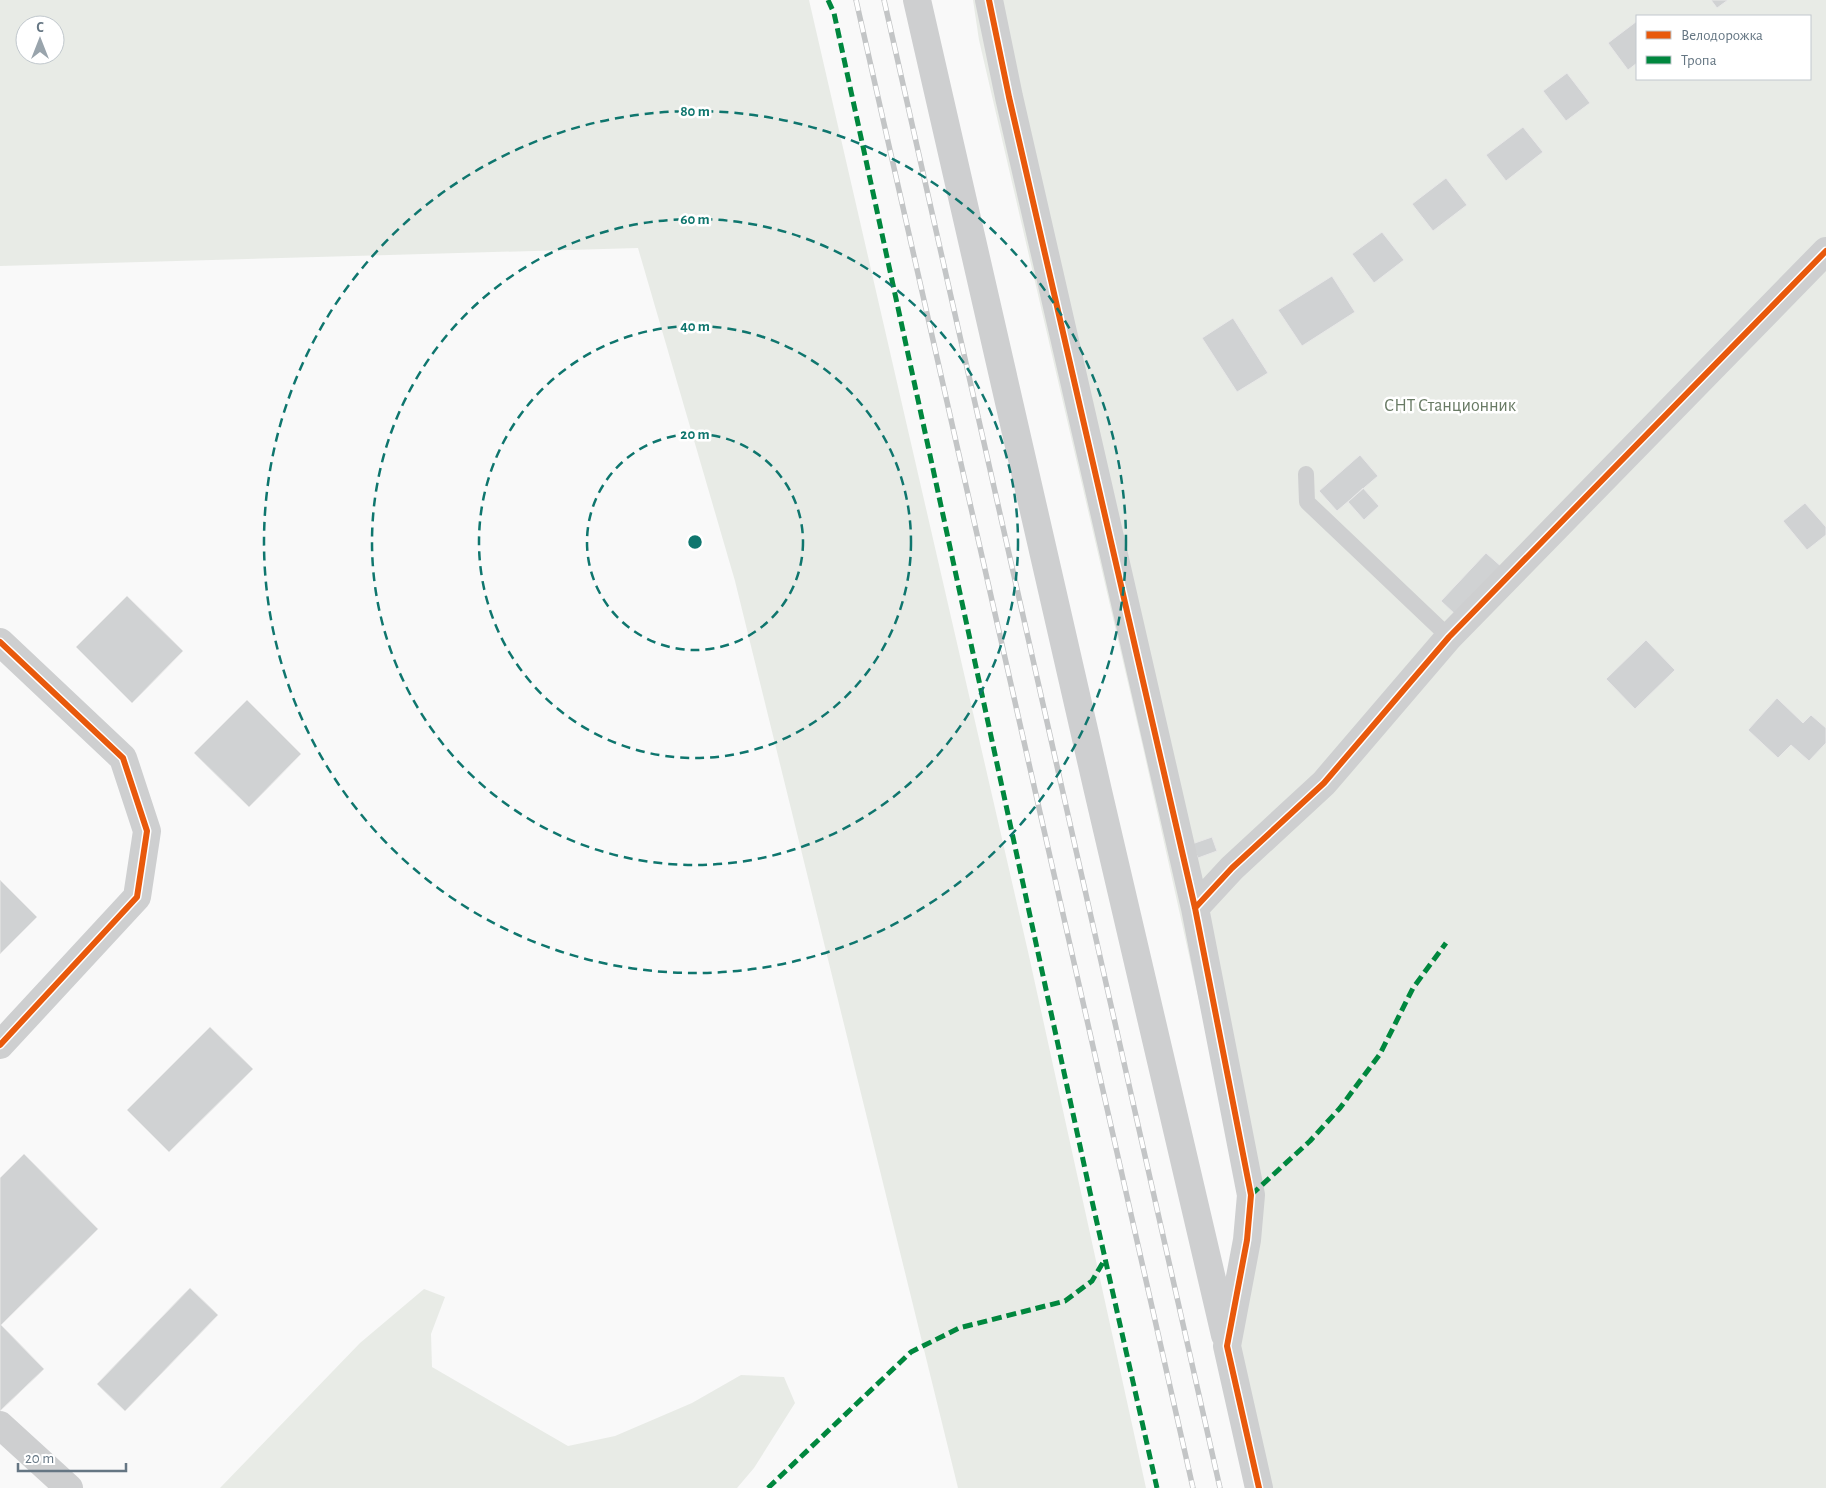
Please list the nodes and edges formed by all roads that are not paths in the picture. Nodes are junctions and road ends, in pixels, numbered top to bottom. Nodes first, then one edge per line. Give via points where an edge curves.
1 (917, 0) edge
2 (989, 0) edge
3 (1826, 251) edge
4 (1306, 474) dead end
5 (1449, 637) junction
6 (0, 642) edge
7 (1195, 908) junction
8 (0, 1045) edge
9 (1227, 1346) junction
10 (0, 1425) edge
11 (69, 1488) edge
12 (1259, 1488) edge

1 - 9 street
2 - 7 street via 1008,97
3 - 5 street
4 - 5 lane via 1307,502
5 - 7 street via 1324,783 1232,868
6 - 8 street via 123,758 147,831 137,897
7 - 9 street via 1251,1195 1247,1240
9 - 12 street
10 - 11 street

